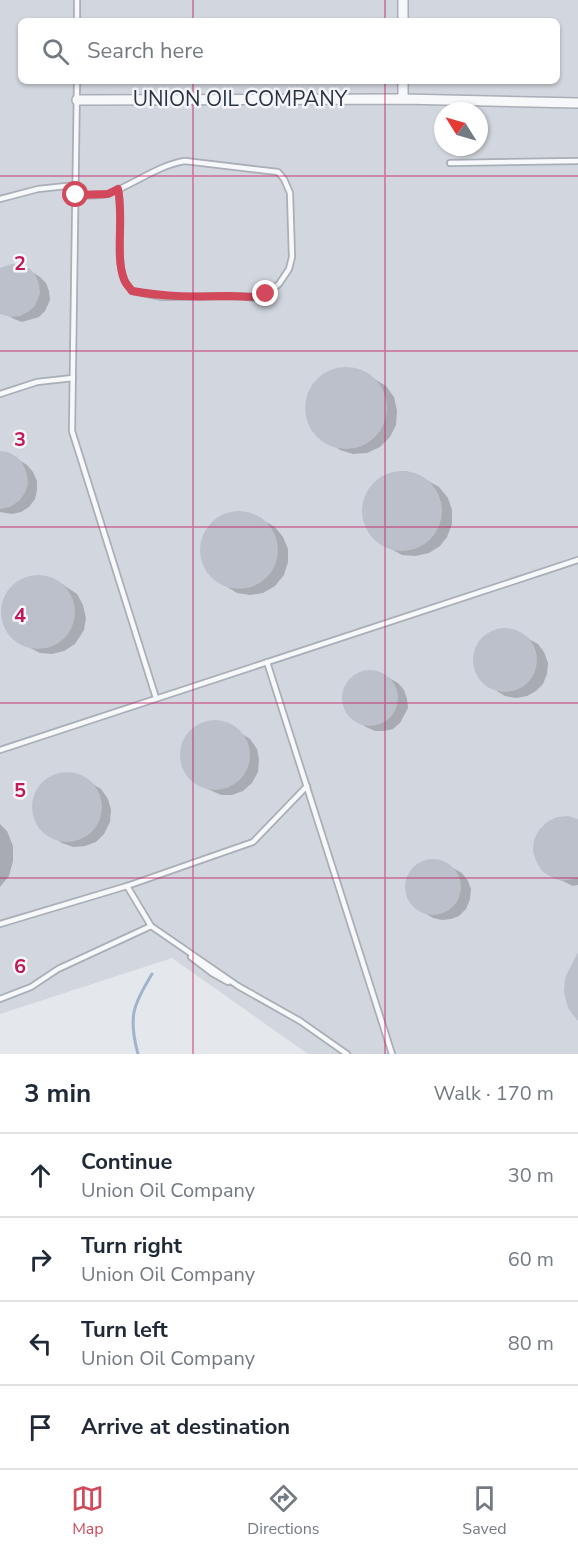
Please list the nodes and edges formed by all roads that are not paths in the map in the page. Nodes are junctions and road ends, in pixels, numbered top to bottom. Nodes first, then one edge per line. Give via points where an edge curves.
1 (77, 0) edge
2 (403, 0) edge
3 (77, 18) edge
4 (403, 18) edge
5 (77, 84) edge
6 (403, 84) edge
7 (403, 99) junction
8 (77, 100) junction
9 (578, 103) edge
10 (578, 161) edge
11 (450, 163) dead end
12 (76, 185) junction
13 (118, 189) junction
14 (76, 195) junction
15 (0, 199) edge
16 (73, 378) junction
17 (0, 394) edge
18 (578, 560) edge
19 (267, 662) junction
20 (156, 698) junction
21 (0, 750) edge
22 (307, 786) junction
23 (127, 886) junction
24 (0, 924) edge
25 (151, 926) junction
26 (0, 999) edge
27 (346, 1054) edge
28 (392, 1054) edge

1 - 3 lane
2 - 4 street
5 - 8 lane
6 - 7 street
7 - 8 street, UNION OIL COMPANY
7 - 9 street, UNION OIL COMPANY
8 - 12 lane
10 - 11 lane
12 - 14 lane
12 - 15 lane
13 - 13 lane via 184,161 278,172 290,194 289,269 279,284 255,298 162,297 132,291 124,280 121,261
13 - 14 lane via 108,194
14 - 16 lane
16 - 17 lane via 37,382
16 - 20 lane via 72,431
18 - 19 lane
19 - 20 lane
19 - 22 lane
20 - 21 lane
22 - 23 lane via 253,842
22 - 28 lane
23 - 24 lane
23 - 25 lane
25 - 26 lane
25 - 27 lane

